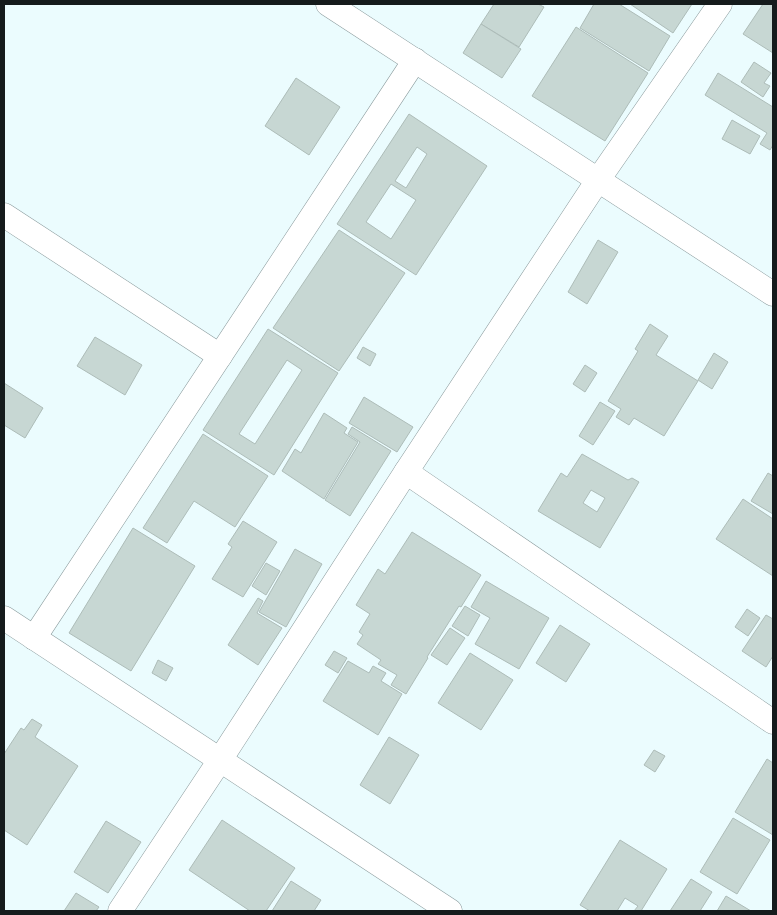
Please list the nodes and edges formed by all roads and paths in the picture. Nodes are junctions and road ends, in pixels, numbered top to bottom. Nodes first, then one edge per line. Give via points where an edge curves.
1 (328, 4) edge
2 (720, 4) edge
3 (414, 60) junction
4 (598, 180) junction
5 (4, 215) edge
6 (773, 294) edge
7 (220, 356) junction
8 (406, 472) junction
9 (4, 618) edge
10 (34, 638) junction
11 (773, 722) edge
12 (220, 760) junction
13 (120, 911) edge
14 (450, 911) edge

1 - 3 street
2 - 4 street
3 - 4 street
3 - 7 street
4 - 6 street
4 - 8 street
5 - 7 street
7 - 10 street
8 - 11 street
8 - 12 street
9 - 10 street
10 - 12 street
12 - 13 street
12 - 14 street

